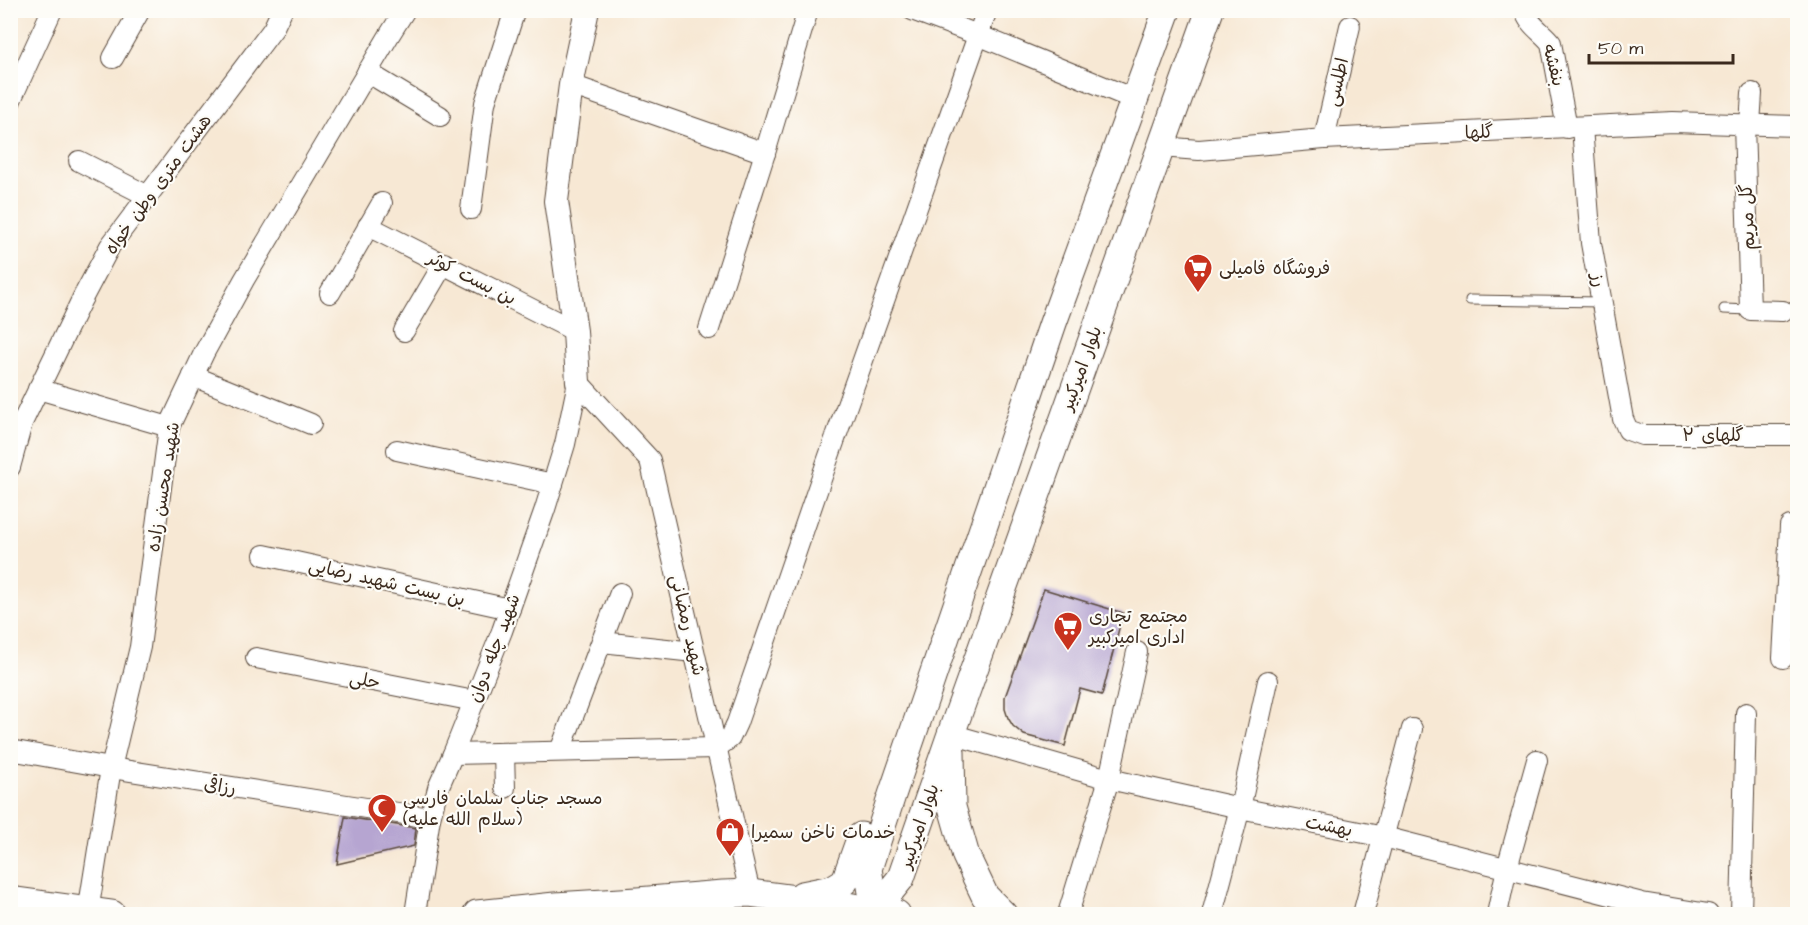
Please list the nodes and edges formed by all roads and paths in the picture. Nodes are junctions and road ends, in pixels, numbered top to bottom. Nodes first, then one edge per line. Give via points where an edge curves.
1 (52, 10) edge
2 (140, 10) edge
3 (282, 10) edge
4 (405, 10) edge
5 (515, 10) edge
6 (587, 10) edge
7 (807, 10) edge
8 (912, 10) edge
9 (987, 10) edge
10 (1167, 10) edge
11 (1210, 10) edge
12 (1525, 10) edge
13 (1350, 26) dead end
14 (978, 36) junction
15 (113, 58) dead end
16 (367, 72) junction
17 (571, 85) junction
18 (1752, 93) dead end
19 (1136, 99) junction
20 (10, 102) edge
21 (440, 116) dead end
22 (1747, 125) junction
23 (1797, 126) edge
24 (1574, 128) junction
25 (1324, 139) junction
26 (1161, 147) junction
27 (765, 153) junction
28 (79, 161) dead end
29 (148, 196) junction
30 (382, 203) dead end
31 (471, 209) dead end
32 (368, 226) junction
33 (444, 263) junction
34 (330, 293) dead end
35 (1470, 300) dead end
36 (1603, 302) junction
37 (1724, 309) dead end
38 (1750, 310) junction
39 (1783, 311) dead end
40 (1053, 323) junction
41 (709, 329) dead end
42 (404, 331) dead end
43 (575, 331) junction
44 (1092, 336) junction
45 (193, 376) junction
46 (578, 382) junction
47 (38, 389) junction
48 (16, 420) edge
49 (311, 424) dead end
50 (169, 427) junction
51 (1628, 430) joint
52 (1797, 435) edge
53 (398, 450) dead end
54 (10, 467) edge
55 (552, 484) junction
56 (1790, 526) dead end
57 (264, 555) dead end
58 (620, 593) dead end
59 (510, 609) junction
60 (1792, 611) edge
61 (602, 642) junction
62 (694, 652) junction
63 (1137, 652) dead end
64 (256, 658) dead end
65 (1784, 658) dead end
66 (1268, 681) dead end
67 (474, 701) junction
68 (1746, 713) dead end
69 (1412, 729) dead end
70 (951, 734) junction
71 (716, 748) junction
72 (10, 750) edge
73 (560, 752) junction
74 (504, 753) junction
75 (453, 754) junction
76 (1537, 759) dead end
77 (111, 768) junction
78 (1109, 779) junction
79 (505, 788) dead end
80 (892, 795) junction
81 (1240, 808) junction
82 (430, 818) junction
83 (1384, 837) junction
84 (1507, 868) junction
85 (750, 893) junction
86 (790, 898) junction
87 (10, 900) edge
88 (724, 904) edge
89 (638, 908) edge
90 (1642, 909) edge
91 (100, 913) edge
92 (882, 913) edge
93 (415, 915) edge
94 (477, 915) edge
95 (1003, 915) edge
96 (1068, 915) edge
97 (1212, 915) edge
98 (1363, 915) edge
99 (1497, 915) edge
100 (1708, 915) edge
101 (1740, 915) edge

1 - 20 street
2 - 15 street
3 - 29 street, هشت متری وطن خواه via 273,29
4 - 16 street, شهید محسن زاده
5 - 31 street via 485,103
6 - 17 street
7 - 27 street
8 - 14 street
9 - 14 street
10 - 19 main road, بلوار امیرکبیر
11 - 26 main road, بلوار امیرکبیر
12 - 24 street, بنفشه via 1529,22 1551,43
13 - 25 street, اطلسی
14 - 19 street
14 - 71 street via 737,723 730,738
16 - 21 street
16 - 45 street, شهید محسن زاده via 244,280
17 - 27 street
17 - 43 street via 556,201
18 - 22 street, گل مریم
19 - 40 main road, بلوار امیرکبیر
22 - 23 street, گلها
22 - 24 street, گلها via 1673,122
22 - 38 street, گل مریم
24 - 25 street, گلها
24 - 36 street, رز
25 - 26 street, گلها via 1199,150
26 - 44 main road, بلوار امیرکبیر
27 - 41 street
28 - 29 street
29 - 47 street, هشت متری وطن خواه via 110,246
30 - 32 street
32 - 33 street, بن بست کوثر
32 - 34 street
33 - 42 street
33 - 43 street, بن بست کوثر
35 - 36 lane
36 - 51 street, رز
37 - 38 lane
38 - 39 street
40 - 44 main road
40 - 80 main road, بلوار امیرکبیر
43 - 46 street
44 - 70 main road, بلوار امیرکبیر
45 - 49 street
45 - 50 street, شهید محسن زاده
46 - 55 street, شهید چله دوان
46 - 62 street, شهید رمضانی via 651,460
47 - 48 street, هشت متری وطن خواه
47 - 50 street
48 - 54 street, هشت متری وطن خواه
50 - 77 street, شهید محسن زاده via 140,647
51 - 52 street, گلهای ۲ via 1642,435
53 - 55 street
55 - 59 street, شهید چله دوان
56 - 60 street
57 - 59 street, بن بست شهید رضایی
58 - 61 street
59 - 67 street, شهید چله دوان
60 - 65 street
61 - 62 street
61 - 73 street
62 - 71 street, شهید رمضانی
63 - 78 street
64 - 67 street, حلی
66 - 81 street
67 - 75 street, شهید چله دوان
68 - 101 street
69 - 83 street
70 - 78 street, بهشت
70 - 92 main road, بلوار امیرکبیر via 901,878
70 - 95 main road via 952,807 966,856 985,896
71 - 73 street
71 - 85 street, شهید رمضانی
72 - 77 street, رزاقی
73 - 74 street
74 - 75 street
74 - 79 street
75 - 82 street, شهید چله دوان
76 - 84 street
77 - 82 street, رزاقی
77 - 91 street, شهید محسن زاده
78 - 81 street, بهشت
78 - 96 street
80 - 86 main road via 868,816 845,881 832,889
80 - 92 main road, بلوار امیرکبیر via 868,869
81 - 83 street, بهشت
81 - 97 street
82 - 93 street, شهید چله دوان
83 - 84 street, بهشت
83 - 98 street
84 - 90 street, بهشت
84 - 99 street
85 - 86 main road
85 - 88 main road
86 - 92 main road
87 - 91 main road
88 - 89 main road
89 - 94 main road via 555,906
90 - 100 street, بهشت

